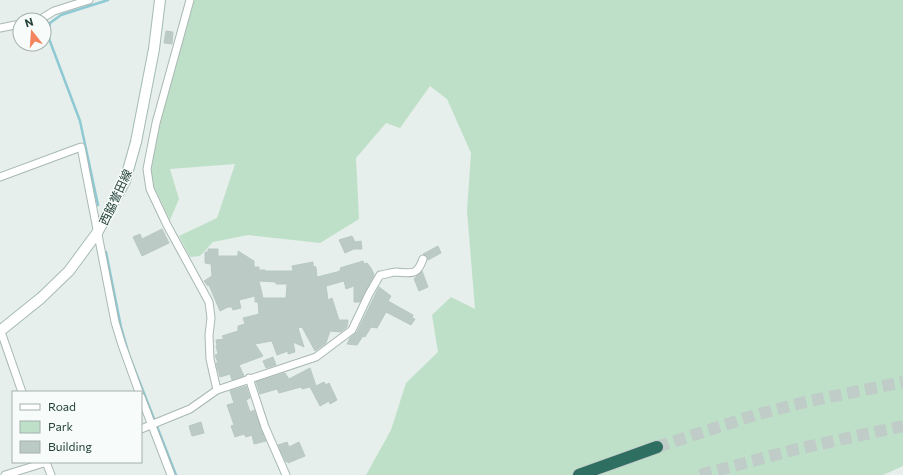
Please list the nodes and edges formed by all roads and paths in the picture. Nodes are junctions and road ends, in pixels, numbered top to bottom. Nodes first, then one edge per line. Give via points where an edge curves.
1 (89, 0) edge
2 (160, 0) edge
3 (190, 0) edge
4 (52, 13) edge
5 (12, 26) edge
6 (0, 28) edge
7 (0, 178) edge
8 (97, 233) junction
9 (424, 259) dead end
10 (0, 330) edge
11 (249, 378) junction
12 (217, 390) junction
13 (22, 391) edge
14 (139, 391) edge
15 (142, 400) edge
16 (152, 425) junction
17 (142, 429) edge
18 (657, 447) tunnel mouth
19 (44, 463) edge
20 (47, 463) edge
21 (5, 475) edge
22 (51, 475) edge
23 (171, 475) edge
24 (286, 475) edge
25 (579, 475) edge

1 - 4 street
2 - 8 main road, 西脇誉田線 via 154,49 136,142 125,181
3 - 12 street via 156,123 148,169 150,189 209,302 210,359
5 - 6 street
7 - 8 street via 81,147
8 - 10 main road, 西脇誉田線 via 69,271 41,298
8 - 14 street via 115,322
9 - 11 street via 420,268 409,274 395,272 380,275 352,330 316,357
10 - 13 street
11 - 12 street
11 - 24 street via 265,427
12 - 16 street via 190,409
15 - 16 street
16 - 17 street
16 - 23 street
18 - 25 highway
19 - 21 street
20 - 22 street

